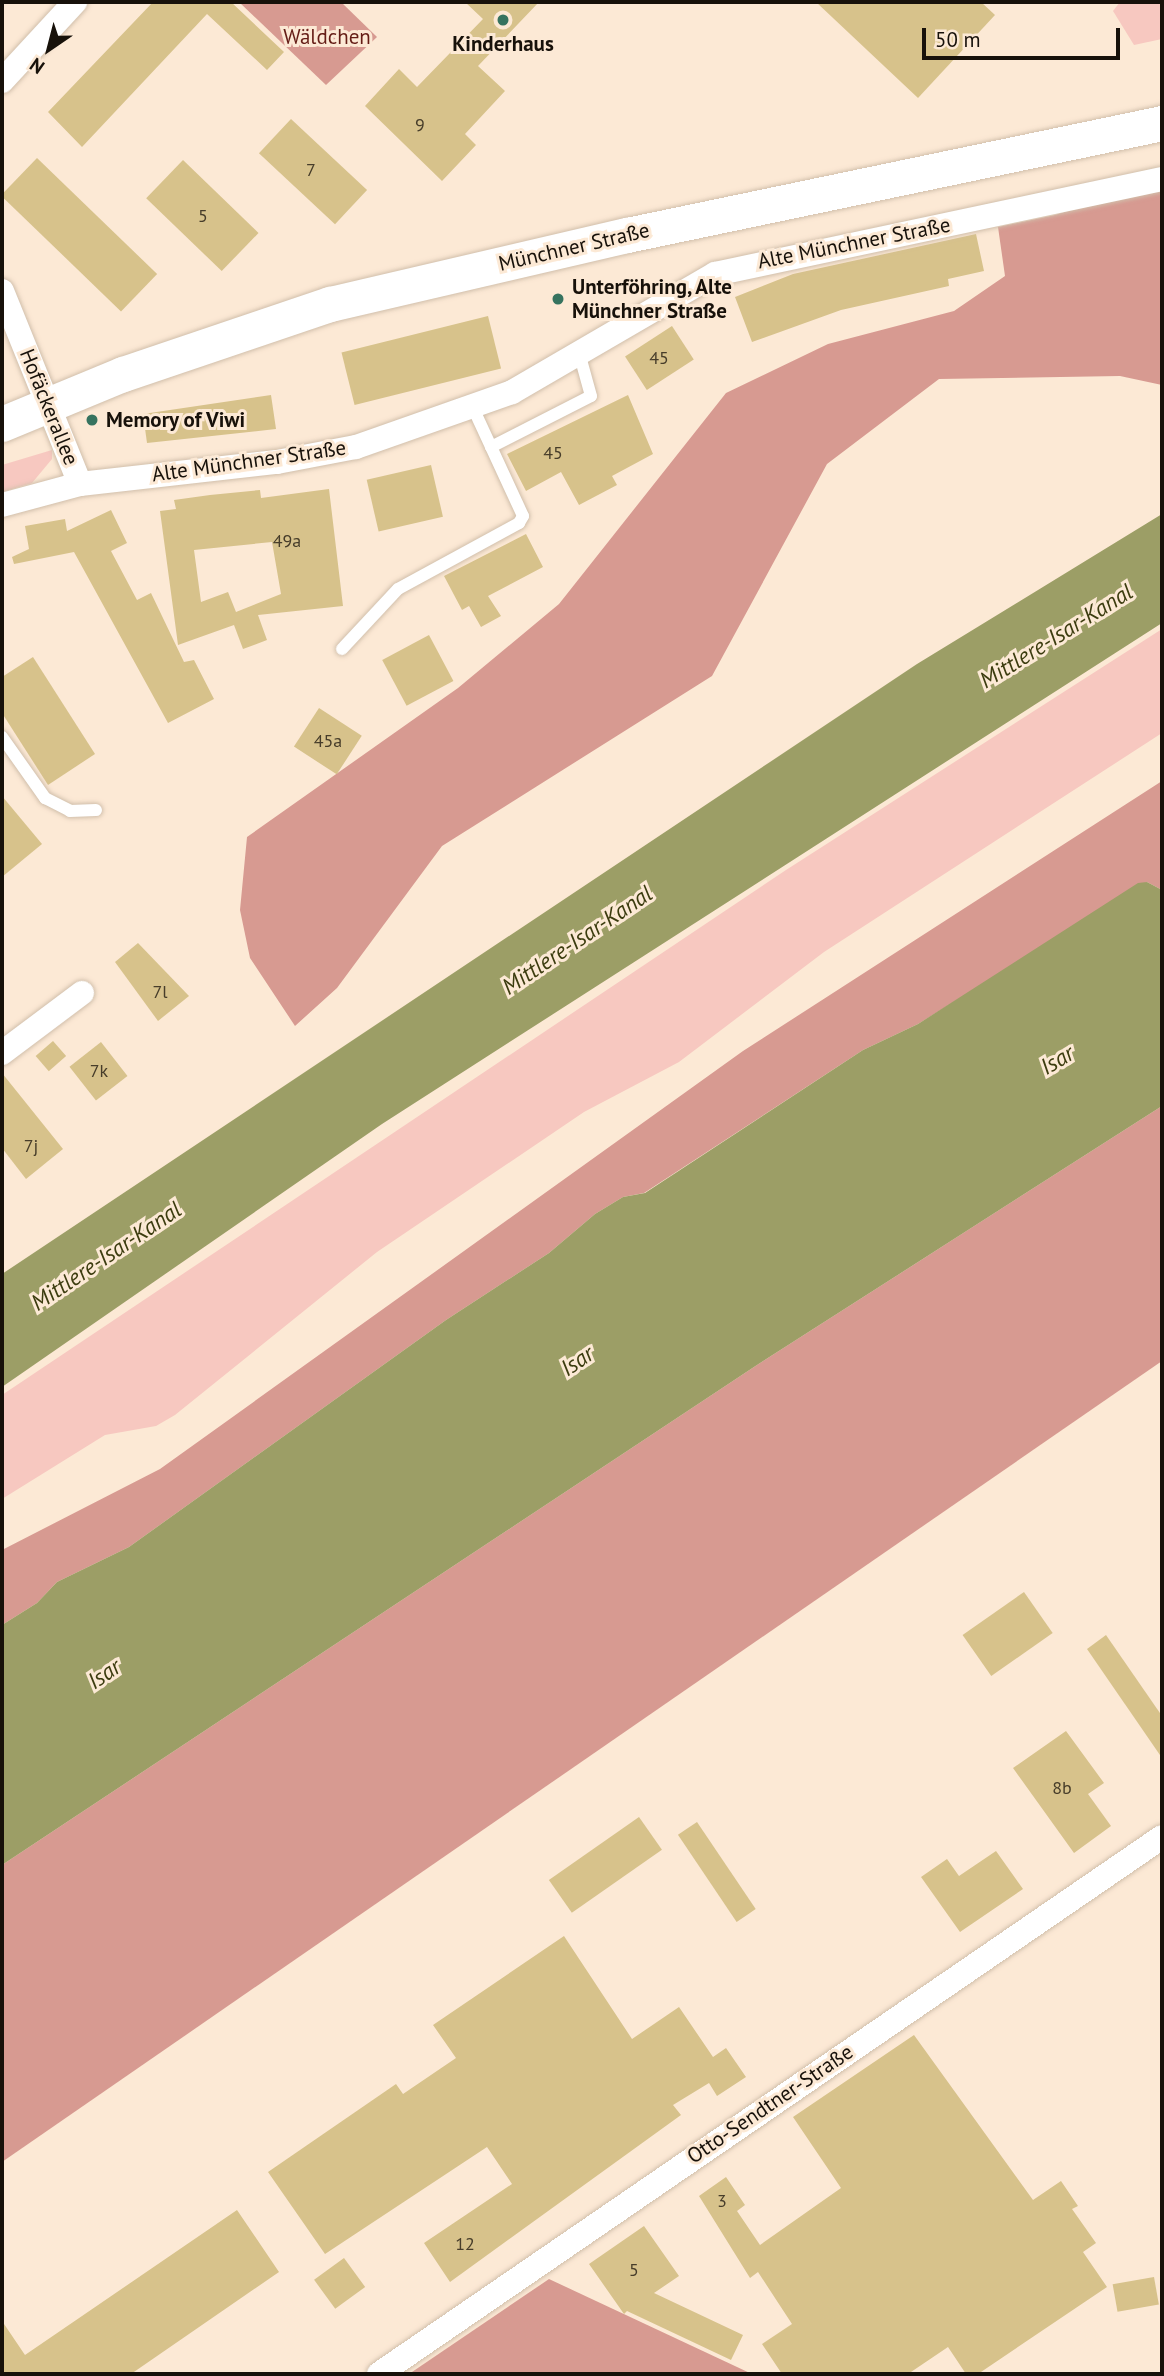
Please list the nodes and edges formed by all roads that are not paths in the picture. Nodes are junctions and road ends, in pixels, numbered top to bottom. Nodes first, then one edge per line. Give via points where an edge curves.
1 (75, 2) edge
2 (2, 81) edge
3 (1162, 123) edge
4 (1162, 179) edge
5 (2, 290) edge
6 (580, 356) junction
7 (48, 405) junction
8 (473, 408) junction
9 (2, 424) edge
10 (491, 447) junction
11 (80, 484) junction
12 (2, 505) edge
13 (342, 649) dead end
14 (2, 737) edge
15 (96, 810) dead end
16 (82, 993) dead end
17 (2, 1053) edge
18 (1162, 1837) edge
19 (379, 2374) edge

1 - 2 street
3 - 7 main road, Münchner Straße via 627,235 330,304 123,374
4 - 6 street, Alte Münchner Straße via 1034,209 747,263 715,274
5 - 7 street, Hofäckerallee
6 - 8 street, Alte Münchner Straße
6 - 10 lane via 591,396
7 - 9 main road, Münchner Straße
7 - 11 street, Hofäckerallee
8 - 10 lane
8 - 11 street, Alte Münchner Straße via 356,447 277,462
10 - 13 lane via 523,516 519,523 398,589
11 - 12 street, Alte Münchner Straße
14 - 15 lane via 45,798 70,811
16 - 17 street
18 - 19 street, Otto-Sendtner-Straße

